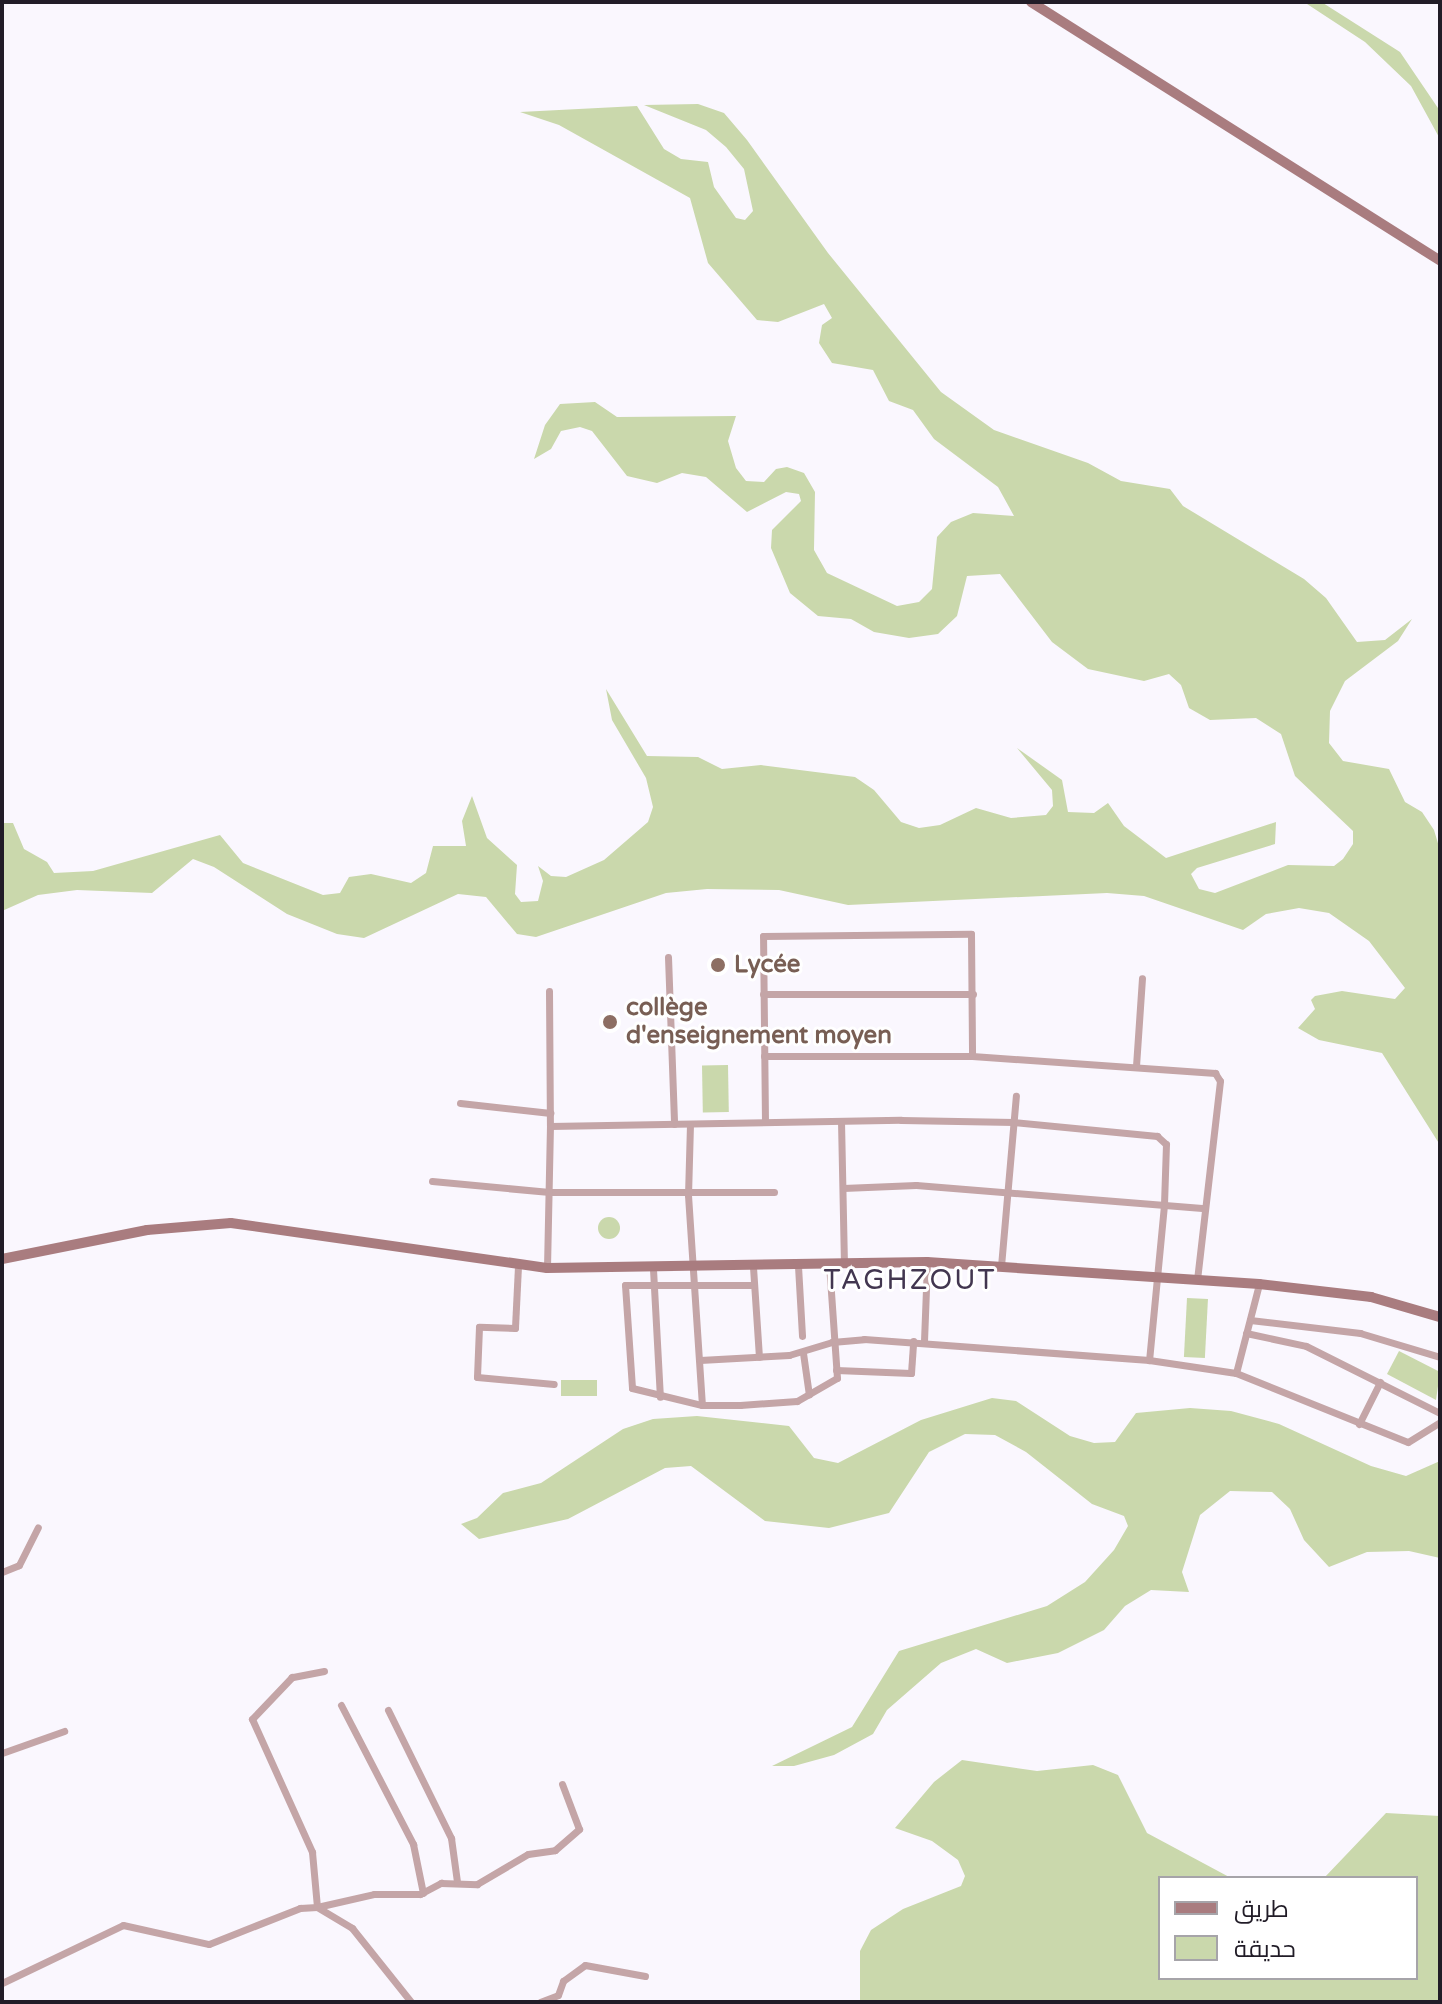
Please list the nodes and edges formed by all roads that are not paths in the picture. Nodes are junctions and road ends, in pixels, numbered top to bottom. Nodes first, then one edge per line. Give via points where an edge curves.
1 (1031, 2) edge
2 (1440, 261) edge
3 (668, 957) dead end
4 (1142, 978) dead end
5 (549, 991) dead end
6 (763, 994) junction
7 (973, 994) junction
8 (764, 1056) junction
9 (972, 1056) junction
10 (1136, 1066) junction
11 (1016, 1096) dead end
12 (460, 1103) dead end
13 (550, 1113) junction
14 (841, 1121) junction
15 (765, 1122) junction
16 (1014, 1122) junction
17 (674, 1124) junction
18 (690, 1124) junction
19 (550, 1126) junction
20 (432, 1181) dead end
21 (843, 1188) junction
22 (1008, 1190) junction
23 (549, 1192) junction
24 (774, 1192) dead end
25 (688, 1195) junction
26 (1164, 1205) junction
27 (1205, 1208) junction
28 (2, 1259) edge
29 (927, 1262) junction
30 (829, 1264) junction
31 (844, 1264) junction
32 (518, 1266) junction
33 (798, 1266) junction
34 (1001, 1266) junction
35 (753, 1267) junction
36 (547, 1268) junction
37 (653, 1269) junction
38 (695, 1270) junction
39 (1156, 1276) junction
40 (1197, 1280) junction
41 (1259, 1284) junction
42 (754, 1285) junction
43 (654, 1286) junction
44 (696, 1287) junction
45 (1440, 1317) edge
46 (1250, 1320) junction
47 (1246, 1333) junction
48 (802, 1336) dead end
49 (913, 1341) junction
50 (924, 1341) junction
51 (832, 1342) junction
52 (803, 1353) junction
53 (759, 1357) junction
54 (1440, 1357) edge
55 (700, 1360) junction
56 (1149, 1360) junction
57 (836, 1370) junction
58 (1236, 1373) junction
59 (1380, 1382) junction
60 (554, 1384) dead end
61 (809, 1395) junction
62 (660, 1397) junction
63 (702, 1405) junction
64 (1440, 1413) edge
65 (1440, 1422) edge
66 (1359, 1424) junction
67 (38, 1527) dead end
68 (2, 1572) edge
69 (324, 1671) dead end
70 (341, 1705) dead end
71 (388, 1710) dead end
72 (64, 1731) dead end
73 (2, 1753) edge
74 (562, 1784) dead end
75 (457, 1882) junction
76 (423, 1893) junction
77 (317, 1907) junction
78 (645, 1976) dead end
79 (2, 1983) edge
80 (411, 2002) edge
81 (540, 2002) edge

1 - 2 main road
3 - 17 street
4 - 10 street
5 - 13 street
6 - 7 street
6 - 7 street via 763,936 966,933 973,940
6 - 8 street
7 - 9 street
8 - 9 street
8 - 15 street
9 - 10 street
10 - 27 street via 1219,1075
11 - 16 street
12 - 13 street
13 - 19 street
14 - 15 street
14 - 16 street
14 - 21 street
15 - 18 street
16 - 22 street
16 - 26 street via 1157,1136 1166,1144
17 - 18 street
17 - 19 street
18 - 25 street
19 - 23 street
20 - 23 street
21 - 22 street
21 - 31 street
22 - 26 street
22 - 34 street
23 - 25 street
23 - 36 street
24 - 25 street
25 - 38 street
26 - 27 street
26 - 39 street
27 - 40 street
28 - 32 main road via 147,1230 231,1223
29 - 31 main road
29 - 34 main road
29 - 50 street
30 - 31 main road
30 - 33 main road
30 - 51 street
32 - 36 main road
32 - 60 street via 515,1328 479,1327 477,1377
33 - 35 main road
33 - 48 street
34 - 39 main road
35 - 38 main road
35 - 42 street
36 - 37 main road
37 - 38 main road
37 - 43 street
38 - 44 street
39 - 40 main road
39 - 56 street
40 - 41 main road
41 - 45 main road via 1371,1297
41 - 46 street
42 - 44 street
42 - 53 street
43 - 44 street
43 - 62 street
43 - 62 street via 625,1285 632,1388
44 - 55 street
46 - 47 street
46 - 54 street via 1360,1333
47 - 58 street
47 - 59 street via 1306,1346
49 - 50 street
49 - 51 street
49 - 57 street via 911,1373
50 - 56 street
51 - 52 street
51 - 57 street
52 - 53 street
52 - 61 street
53 - 55 street
55 - 63 street
56 - 58 street
57 - 61 street via 837,1378
58 - 66 street
59 - 64 street
59 - 66 street
61 - 63 street via 797,1401
62 - 63 street via 683,1397
65 - 66 street via 1408,1442
67 - 68 street via 19,1565
69 - 77 street via 292,1677 252,1719 312,1852
70 - 76 street via 413,1844
71 - 75 street via 451,1838
72 - 73 street
74 - 75 street via 577,1812 575,1837 555,1850 528,1854 494,1879
75 - 76 street
76 - 77 street via 374,1894
77 - 79 street via 300,1908 209,1944 123,1925
77 - 80 street via 352,1928
78 - 81 street via 585,1965 563,1981 558,1995

